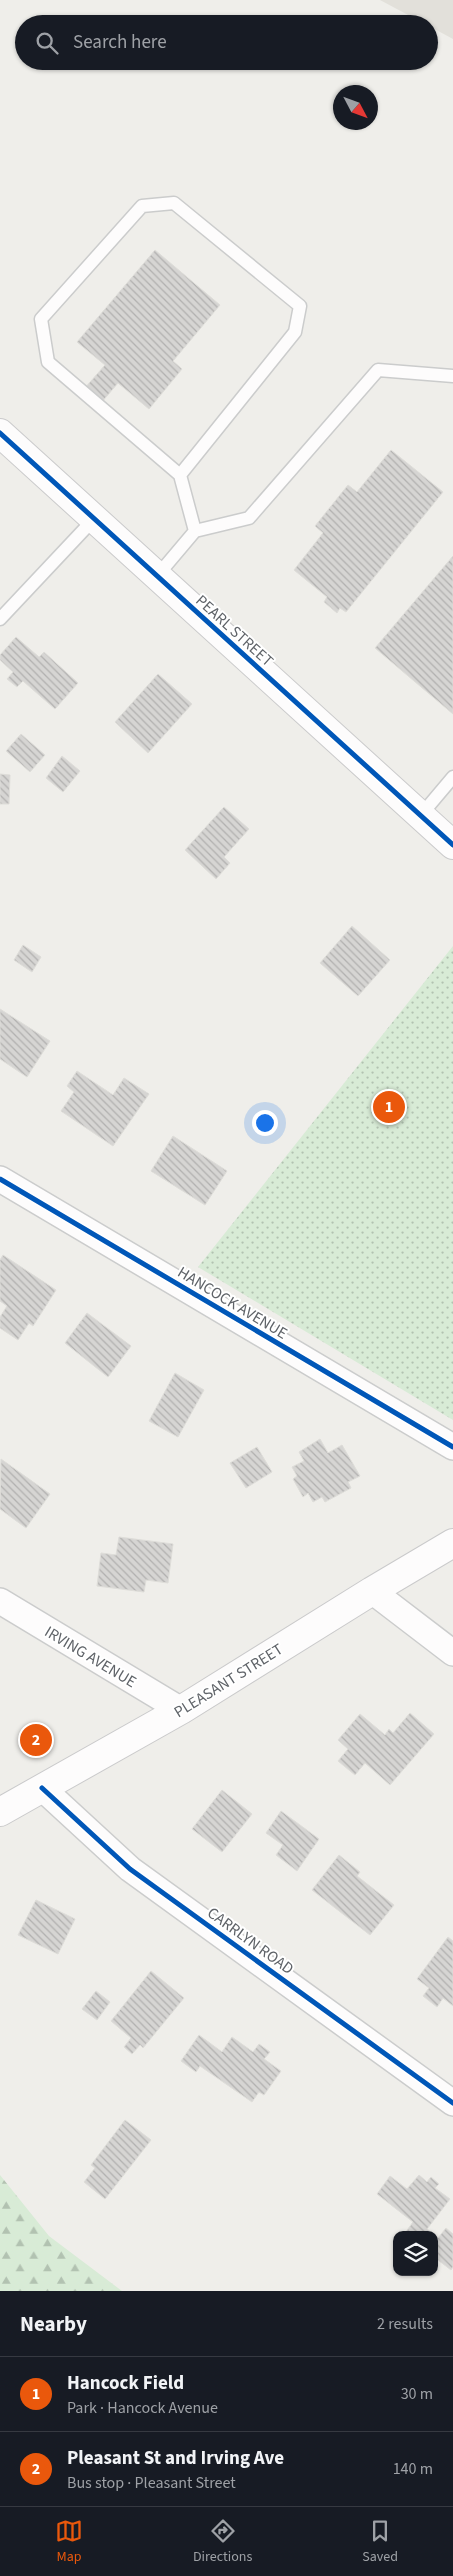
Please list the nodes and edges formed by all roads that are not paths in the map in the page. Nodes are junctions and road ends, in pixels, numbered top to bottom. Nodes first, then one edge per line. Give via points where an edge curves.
1 (453, 376) edge
2 (0, 434) edge
3 (180, 475) junction
4 (94, 519) junction
5 (195, 531) junction
6 (157, 576) junction
7 (0, 619) edge
8 (453, 777) edge
9 (420, 815) junction
10 (453, 845) edge
11 (0, 1179) edge
12 (453, 1447) edge
13 (453, 1543) edge
14 (372, 1591) junction
15 (0, 1601) edge
16 (453, 1653) edge
17 (181, 1710) junction
18 (42, 1788) junction
19 (0, 1812) edge
20 (453, 2102) edge

1 - 5 lane via 378,370 249,518
2 - 4 street, PEARL STREET
3 - 3 lane via 296,332 300,306 174,203 142,206 41,319 48,362
3 - 5 lane
4 - 6 street, PEARL STREET
4 - 7 lane
5 - 6 lane
6 - 9 street, PEARL STREET
8 - 9 lane
9 - 10 street, PEARL STREET
11 - 12 street, HANCOCK AVENUE
13 - 14 street, PLEASANT STREET
14 - 16 street
14 - 17 street, PLEASANT STREET
15 - 17 street, IRVING AVENUE
17 - 18 street, PLEASANT STREET
18 - 19 street, PLEASANT STREET
18 - 20 street, CARRLYN ROAD via 130,1868

